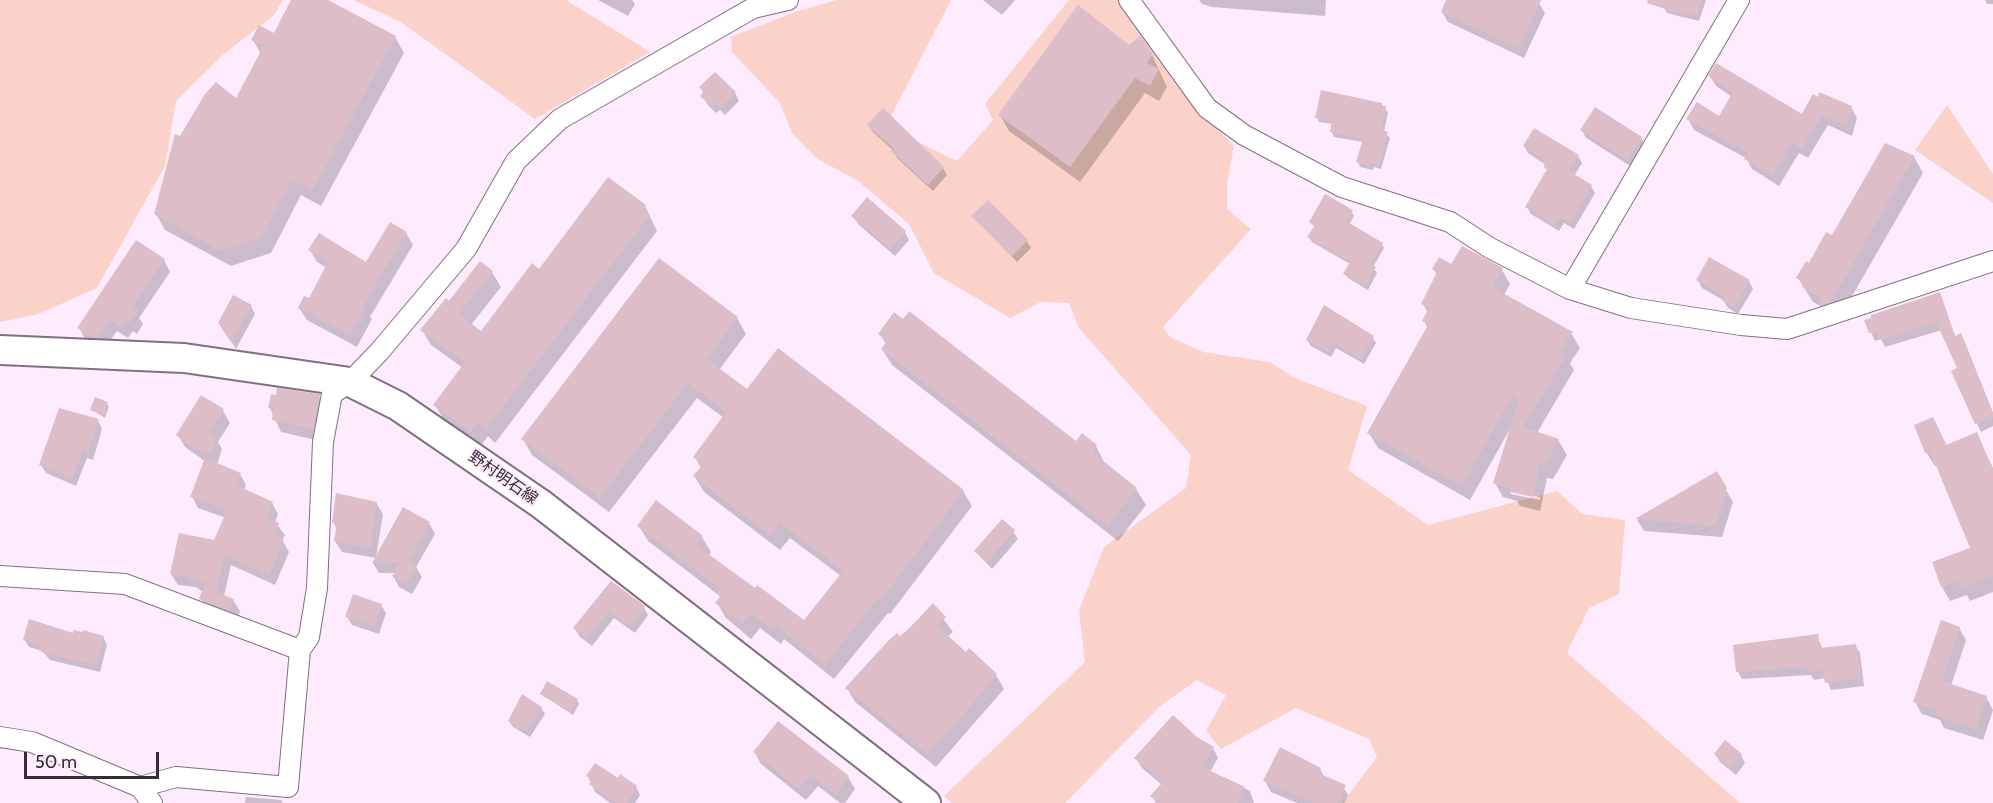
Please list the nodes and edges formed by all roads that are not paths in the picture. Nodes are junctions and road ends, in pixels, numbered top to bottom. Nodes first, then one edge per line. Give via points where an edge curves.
1 (788, 0) edge
2 (1129, 0) edge
3 (1738, 0) edge
4 (1993, 261) edge
5 (1570, 289) junction
6 (0, 350) edge
7 (350, 382) junction
8 (0, 576) edge
9 (300, 650) junction
10 (0, 737) edge
11 (146, 795) edge
12 (926, 803) edge

1 - 7 street via 753,8 560,118 516,161 466,249
2 - 5 street via 1206,108 1244,135 1342,187 1450,222 1490,248
3 - 5 street
4 - 5 street via 1787,329 1631,308
6 - 7 main road, 野村明石線 via 184,358
7 - 9 street via 332,394 323,442 317,588 309,637
7 - 12 main road, 野村明石線 via 398,406 541,504
8 - 9 street via 125,584
9 - 11 street via 288,787 176,777
10 - 11 street via 32,742

